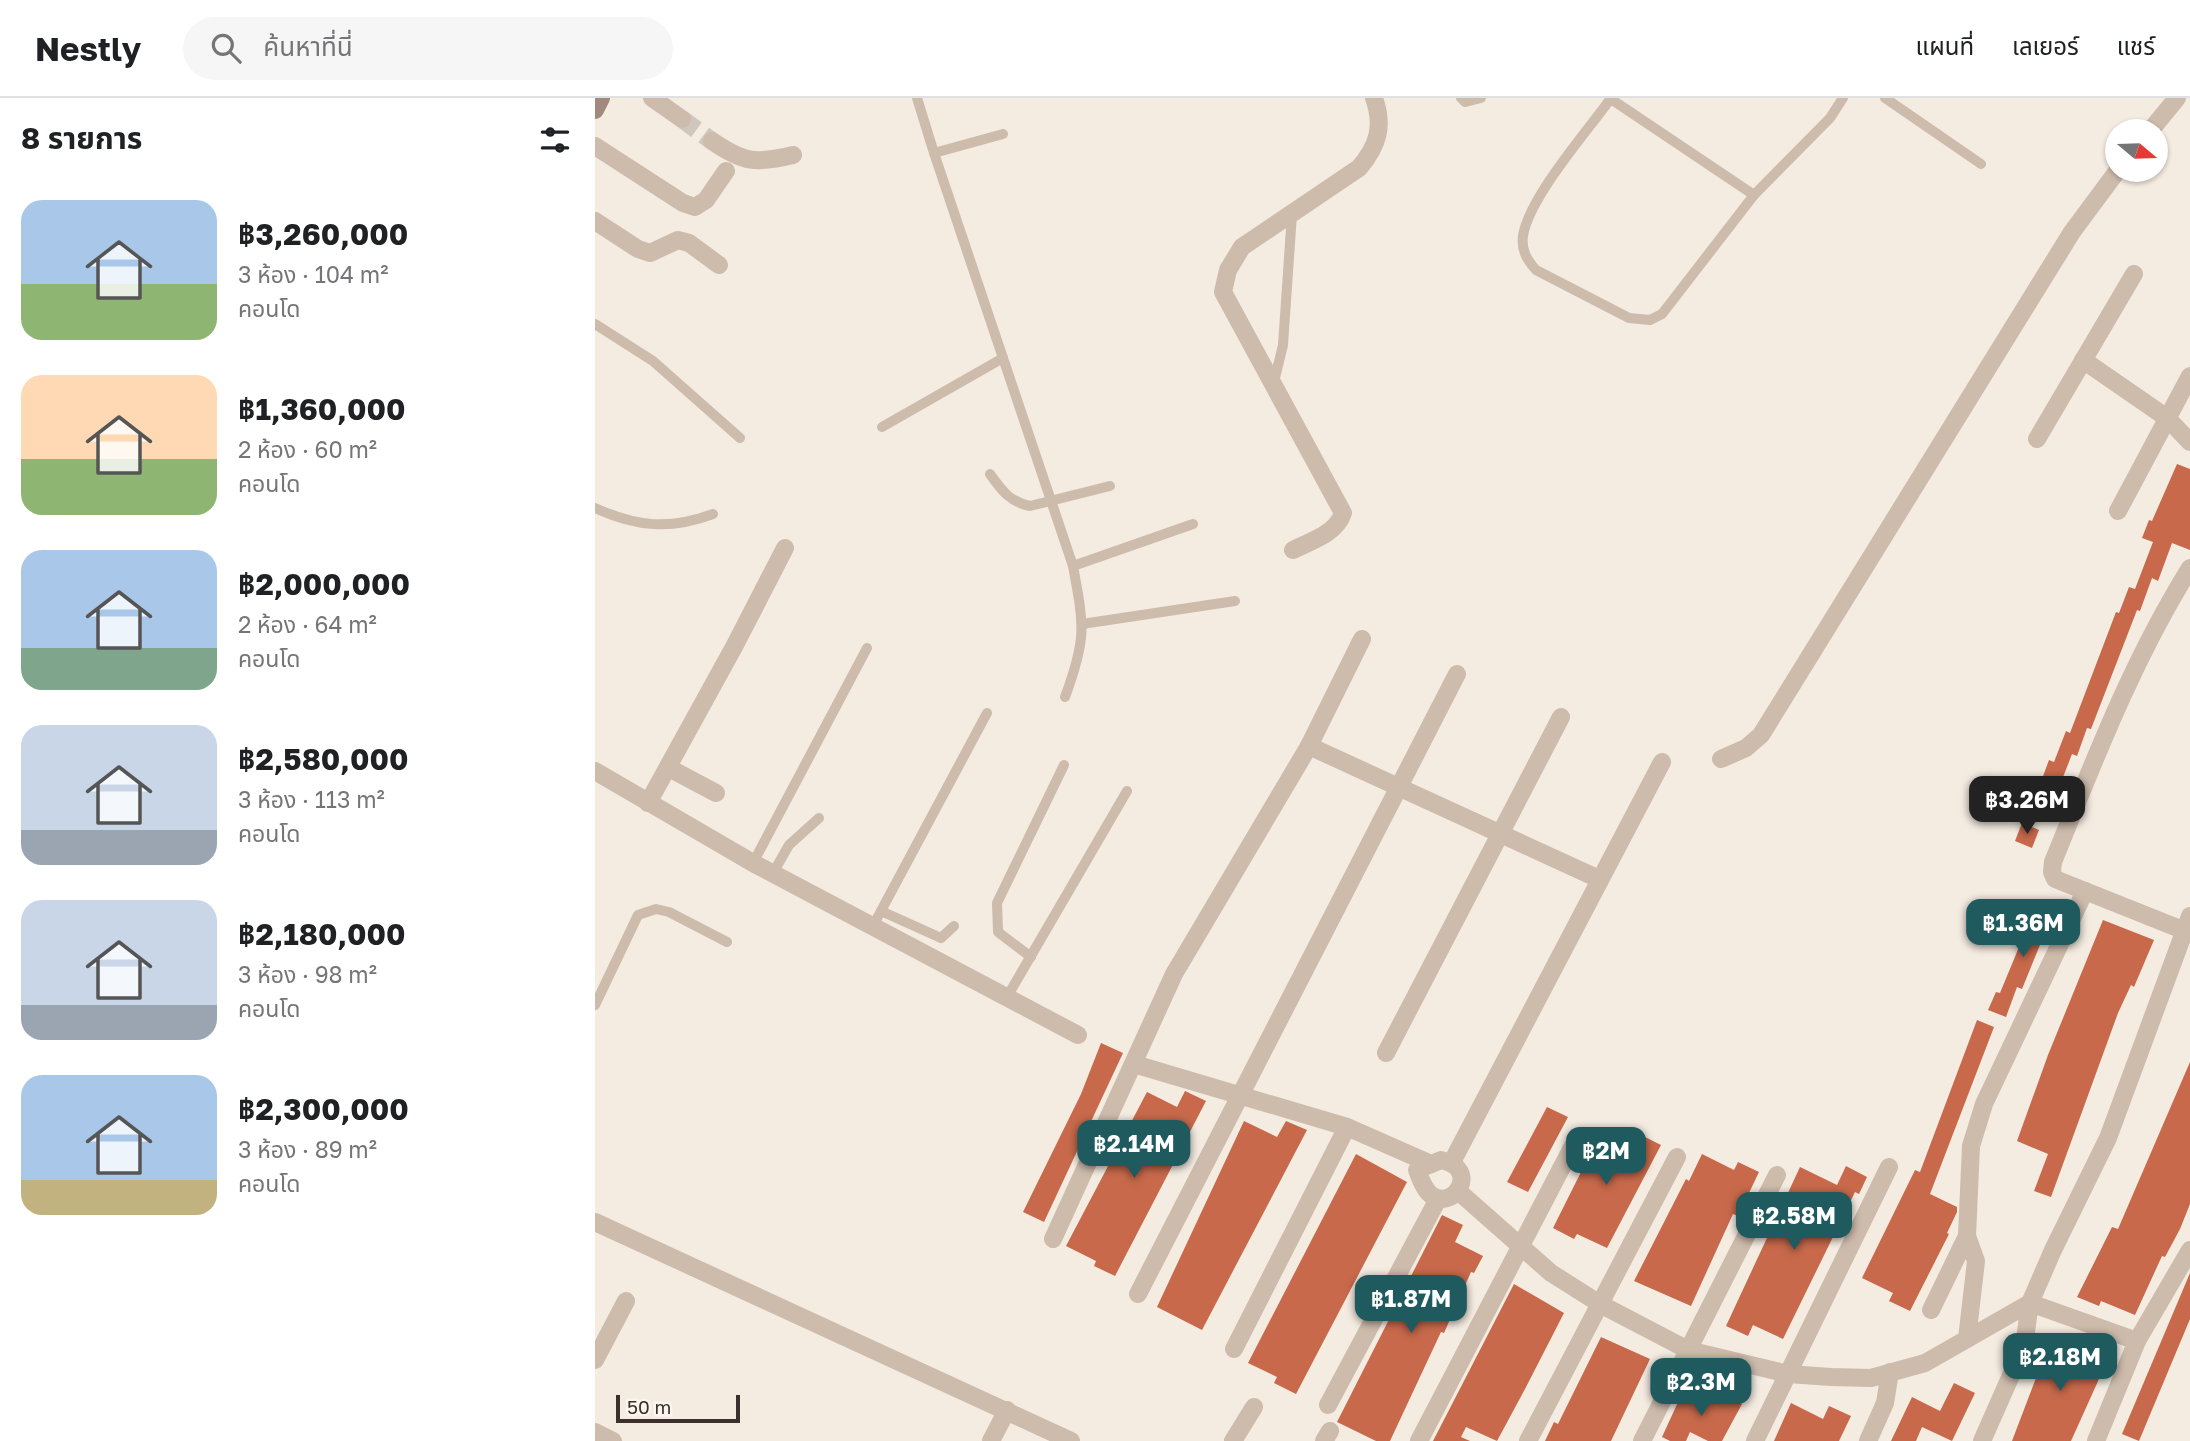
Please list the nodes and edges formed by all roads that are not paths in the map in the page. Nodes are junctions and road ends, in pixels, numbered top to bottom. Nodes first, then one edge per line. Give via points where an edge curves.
1 (601, 98) edge
2 (652, 98) edge
3 (917, 98) edge
4 (1374, 98) edge
5 (1461, 98) edge
6 (1481, 98) edge
7 (1843, 98) edge
8 (1885, 98) edge
9 (2177, 98) edge
10 (1611, 99) edge
11 (595, 110) edge
12 (681, 119) tunnel mouth
13 (2160, 119) edge
14 (1003, 134) dead end
15 (712, 141) tunnel mouth
16 (595, 146) edge
17 (934, 153) junction
18 (793, 155) dead end
19 (1981, 164) dead end
20 (726, 171) dead end
21 (2109, 182) edge
22 (1754, 195) junction
23 (1293, 213) junction
24 (595, 220) edge
25 (719, 265) dead end
26 (2134, 274) dead end
27 (595, 324) edge
28 (1003, 358) junction
29 (2083, 360) junction
30 (2190, 376) edge
31 (1273, 386) junction
32 (2167, 418) junction
33 (882, 427) dead end
34 (740, 438) dead end
35 (2037, 439) dead end
36 (2190, 442) edge
37 (990, 474) dead end
38 (1110, 486) dead end
39 (1051, 502) junction
40 (595, 508) edge
41 (2117, 511) dead end
42 (713, 514) dead end
43 (1192, 524) dead end
44 (785, 548) dead end
45 (1293, 550) dead end
46 (1073, 566) junction
47 (2190, 568) edge
48 (1235, 601) dead end
49 (1082, 624) junction
50 (1362, 639) dead end
51 (867, 648) dead end
52 (1457, 674) dead end
53 (1065, 697) dead end
54 (987, 713) dead end
55 (1561, 717) dead end
56 (1309, 746) junction
57 (1721, 759) dead end
58 (1662, 762) dead end
59 (1064, 765) dead end
60 (669, 768) junction
61 (595, 772) edge
62 (1400, 789) junction
63 (1127, 791) dead end
64 (716, 793) dead end
65 (648, 803) junction
66 (819, 818) dead end
67 (1501, 834) junction
68 (753, 863) junction
69 (773, 873) junction
70 (1599, 879) junction
71 (2085, 891) junction
72 (877, 917) junction
73 (954, 926) dead end
74 (2188, 927) edge
75 (727, 942) dead end
76 (1031, 957) junction
77 (1007, 997) junction
78 (595, 1005) edge
79 (1078, 1035) dead end
80 (1386, 1053) dead end
81 (1134, 1064) junction
82 (1242, 1093) junction
83 (1347, 1127) junction
84 (1576, 1140) dead end
85 (1677, 1157) dead end
86 (1452, 1162) junction
87 (1431, 1164) junction
88 (1889, 1167) dead end
89 (1777, 1175) dead end
90 (1458, 1191) junction
91 (1438, 1199) junction
92 (595, 1222) edge
93 (1967, 1236) junction
94 (1053, 1239) dead end
95 (1521, 1248) junction
96 (2190, 1250) edge
97 (1138, 1294) dead end
98 (626, 1301) dead end
99 (2030, 1303) junction
100 (1600, 1304) junction
101 (1931, 1310) dead end
102 (1967, 1339) junction
103 (2137, 1342) junction
104 (1234, 1349) dead end
105 (1688, 1350) junction
106 (595, 1360) edge
107 (1890, 1372) junction
108 (1788, 1374) junction
109 (1328, 1405) dead end
110 (1254, 1407) dead end
111 (1007, 1410) junction
112 (595, 1432) edge
113 (613, 1441) edge
114 (991, 1441) edge
115 (1071, 1441) edge
116 (1233, 1441) edge
117 (1419, 1441) edge
118 (1528, 1441) edge
119 (1642, 1441) edge
120 (1755, 1441) edge
121 (1868, 1441) edge
122 (1982, 1441) edge
123 (2096, 1441) edge

1 - 11 street
2 - 12 street
3 - 17 lane
4 - 23 street via 1379,134 1370,155 1359,169
5 - 6 lane via 1465,102
7 - 22 lane via 1830,118
8 - 19 lane
9 - 13 street
10 - 22 lane
10 - 22 lane via 1527,220 1522,238 1526,258 1536,270 1629,318 1650,320 1663,314
14 - 17 lane
15 - 18 street via 751,162
16 - 20 street via 695,207 706,200
17 - 28 lane
21 - 57 street via 2072,232 1761,735
23 - 31 lane via 1283,345
23 - 31 street via 1242,247 1223,292
24 - 25 street via 650,253 678,240
26 - 29 street
27 - 34 lane via 653,360
28 - 33 lane
28 - 39 lane
29 - 32 street
29 - 35 street
30 - 32 street
31 - 45 street via 1343,513 1331,530
32 - 36 street
32 - 41 street
37 - 39 lane via 1005,495 1019,503
38 - 39 lane
39 - 46 lane
40 - 42 lane via 652,526 685,525
43 - 46 lane
44 - 60 street
46 - 49 lane
47 - 71 street via 2136,662 2053,862 2055,878
48 - 49 lane
49 - 53 lane via 1079,660
50 - 56 street
51 - 68 lane
52 - 62 street
54 - 72 lane
55 - 67 street
56 - 62 street
56 - 81 street via 1174,974
58 - 70 street
59 - 76 lane via 997,903 998,932
60 - 64 street
60 - 65 street
61 - 65 street
62 - 67 street
62 - 82 street
63 - 76 lane
65 - 68 street
66 - 69 lane via 789,845
67 - 70 street
67 - 80 street
68 - 69 street
69 - 72 street
70 - 86 street
71 - 74 street
71 - 93 street via 1985,1104 1971,1146
72 - 73 lane via 941,938
72 - 77 street
74 - 99 street via 2108,1138
75 - 78 lane via 669,912 656,909 638,915
76 - 77 lane
77 - 79 street
81 - 82 street
81 - 94 street
82 - 83 street
82 - 97 street
83 - 87 street
83 - 104 street
84 - 95 street
85 - 100 street
86 - 87 street
86 - 90 street via 1460,1170
87 - 91 street via 1417,1170 1428,1193
88 - 108 street
89 - 105 street
90 - 91 street
90 - 95 street
91 - 109 street
92 - 111 street
93 - 101 street
93 - 102 street via 1976,1261
95 - 100 street
95 - 117 street
96 - 103 street
98 - 106 street
99 - 102 street
99 - 103 street
99 - 122 street via 2024,1346
100 - 105 street
100 - 118 street
102 - 107 street via 1925,1363
103 - 123 street
105 - 108 street
105 - 119 street
107 - 108 street via 1871,1378
107 - 121 street via 1885,1403
108 - 120 street
110 - 116 street
111 - 114 street
111 - 115 street
112 - 113 street

